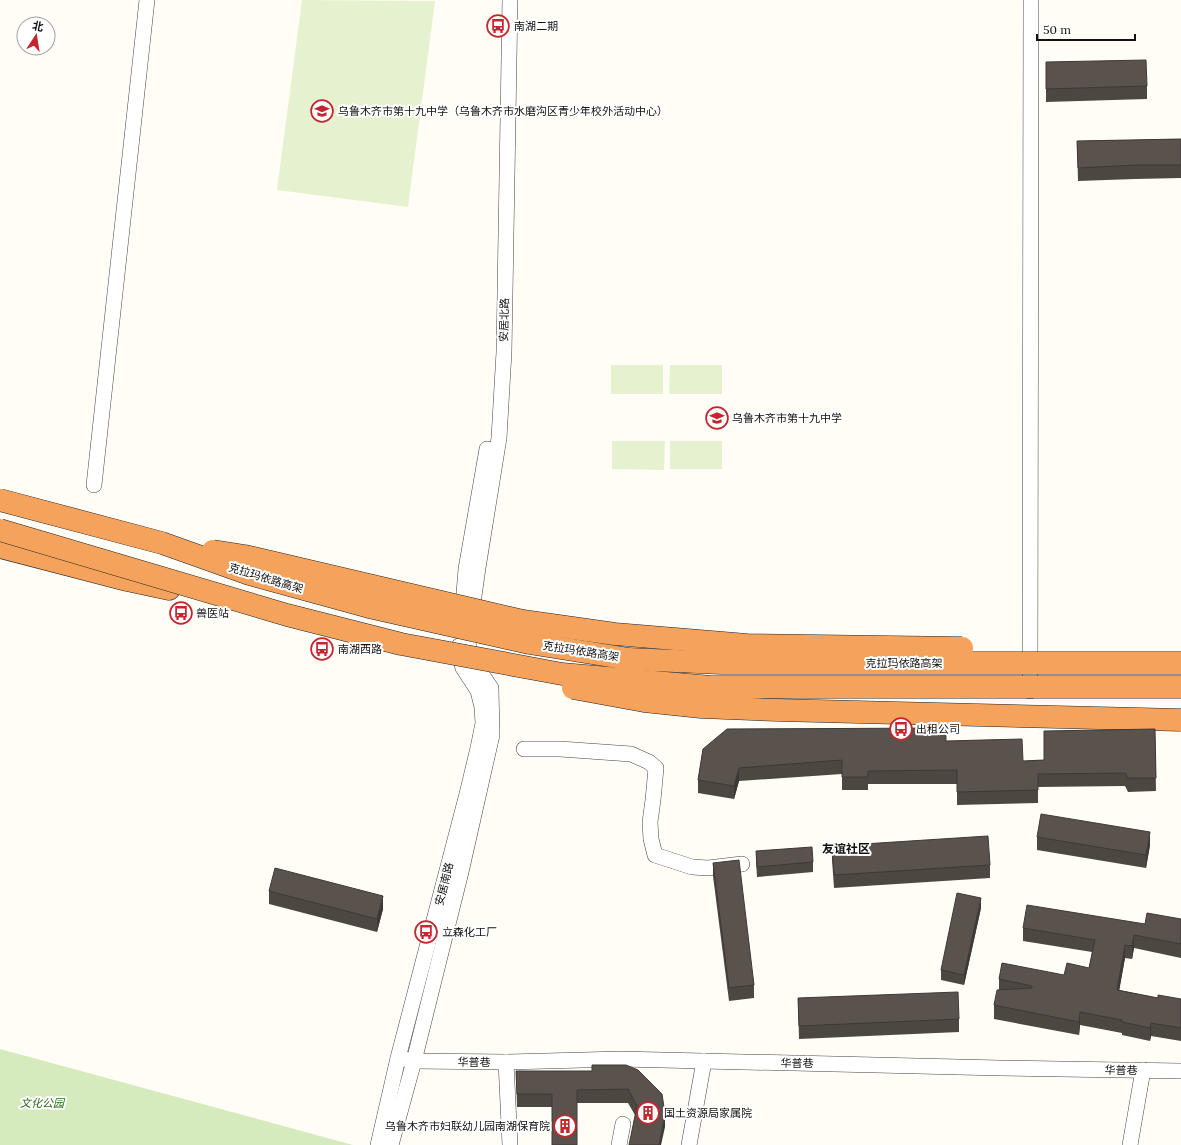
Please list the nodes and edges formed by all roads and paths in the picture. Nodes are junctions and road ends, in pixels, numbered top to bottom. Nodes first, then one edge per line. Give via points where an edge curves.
1 (147, 0) edge
2 (501, 0) edge
3 (510, 0) edge
4 (1031, 0) edge
5 (94, 485) dead end
6 (0, 494) edge
7 (0, 500) edge
8 (38, 510) junction
9 (0, 530) edge
10 (162, 544) junction
11 (0, 547) edge
12 (287, 615) junction
13 (464, 632) junction
14 (402, 644) junction
15 (1031, 648) junction
16 (1181, 663) edge
17 (1181, 687) edge
18 (1030, 691) dead end
19 (1181, 720) edge
20 (524, 749) dead end
21 (742, 864) dead end
22 (398, 1058) junction
23 (414, 1061) junction
24 (704, 1061) junction
25 (506, 1062) junction
26 (1143, 1070) junction
27 (1181, 1071) edge
28 (623, 1124) dead end
29 (378, 1145) edge
30 (391, 1145) edge
31 (510, 1145) edge
32 (619, 1145) edge
33 (689, 1145) edge
34 (1130, 1145) edge

1 - 5 street
2 - 13 street, 安居北路 via 494,287 495,355 489,439 466,569
3 - 13 street, 安居北路 via 504,352 499,438 478,568
4 - 15 street
6 - 8 highway, bridge
7 - 8 highway, 克拉玛依路高架, bridge
8 - 10 highway, 克拉玛依路高架, bridge
9 - 12 highway, 克拉玛依路高架, bridge
10 - 15 highway, bridge via 245,556 523,620 615,634 747,645
10 - 16 highway, 克拉玛依路高架, bridge via 249,574 369,607 529,643 630,659 721,663
11 - 12 highway, bridge via 127,580
12 - 14 highway, 克拉玛依路高架, bridge
13 - 22 street, 安居南路 via 459,640 459,654 463,668 478,691 483,723
13 - 23 street, 安居南路 via 469,656 491,688 492,735
14 - 17 highway, 克拉玛依路高架, bridge via 562,674 711,687
14 - 19 highway, bridge via 535,682 644,701 701,707
15 - 18 street
20 - 21 street via 631,754 649,762 656,768 650,822 655,854 692,867
22 - 23 street, 华普巷
22 - 29 street, 安居南路
23 - 25 street, 华普巷
23 - 30 street, 安居南路
24 - 25 street, 华普巷 via 621,1059
24 - 26 street, 华普巷
24 - 33 street
25 - 31 street
26 - 27 street, 华普巷
26 - 34 street
28 - 32 street

